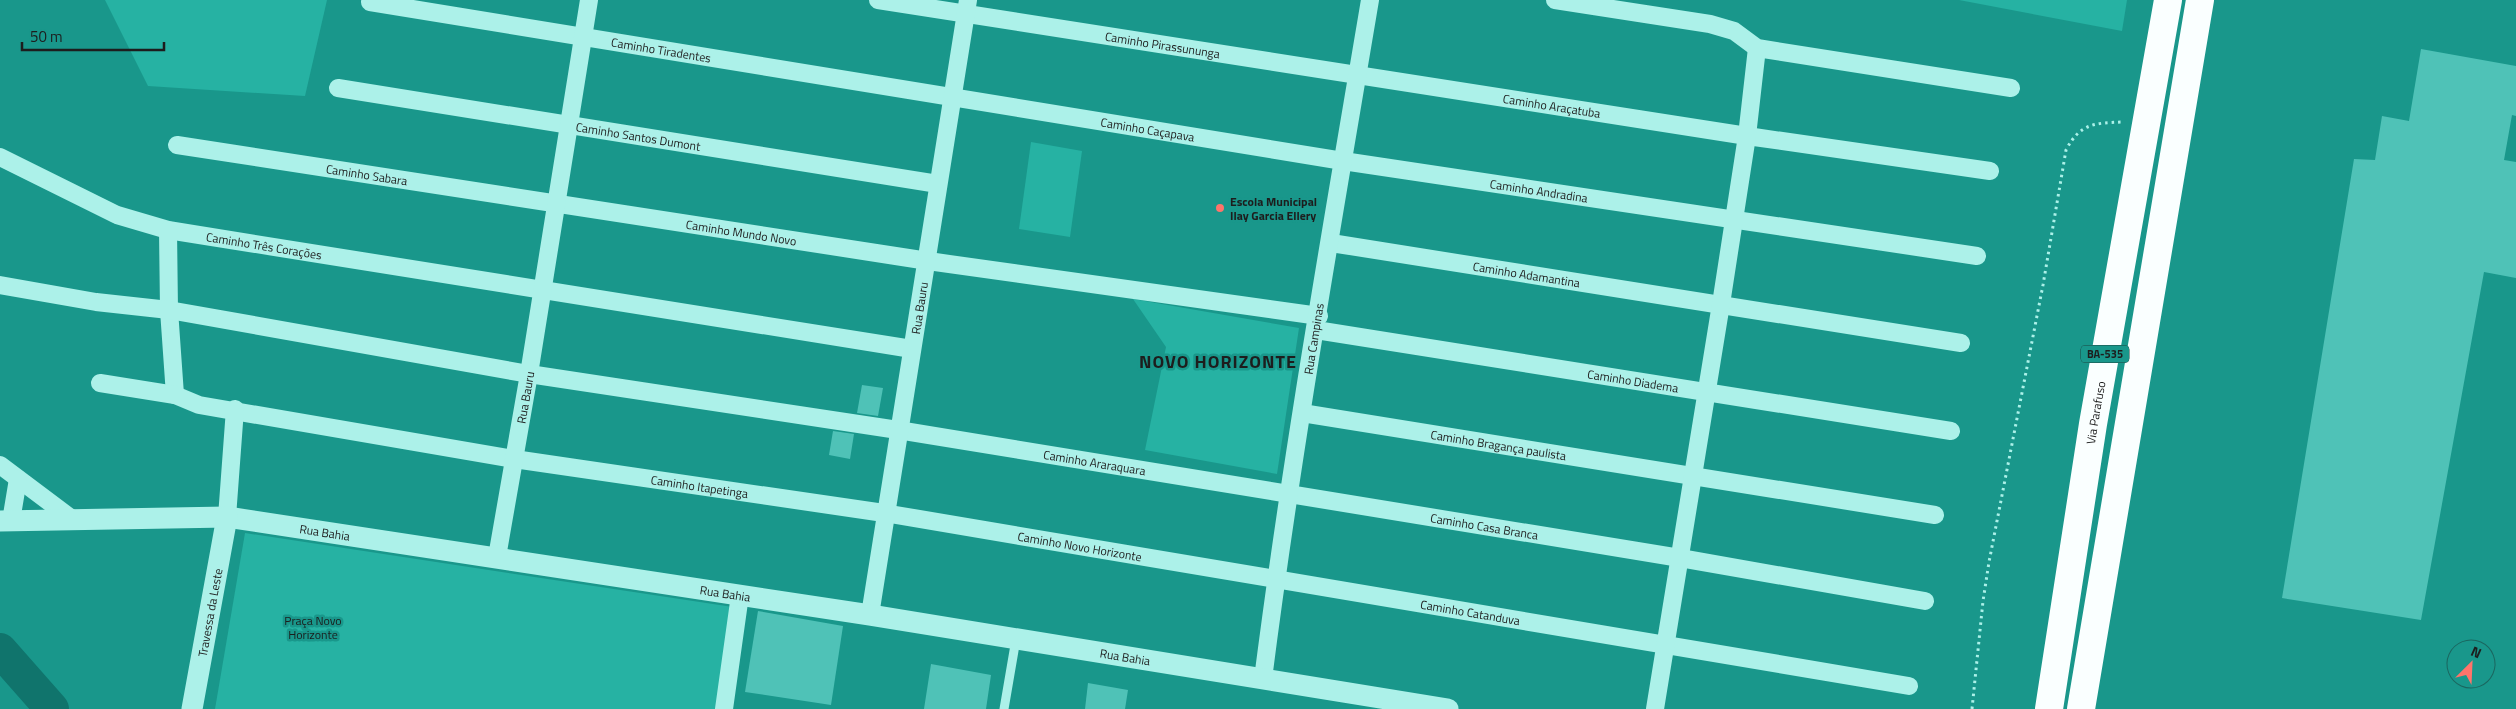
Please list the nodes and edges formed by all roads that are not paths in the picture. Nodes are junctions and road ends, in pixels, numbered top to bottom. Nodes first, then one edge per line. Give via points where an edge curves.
1 (590, 0) edge
2 (878, 0) edge
3 (1370, 0) edge
4 (1555, 0) edge
5 (2168, 0) edge
6 (2200, 0) edge
7 (370, 2) dead end
8 (967, 7) edge
9 (584, 37) junction
10 (1757, 48) junction
11 (1358, 75) junction
12 (338, 88) dead end
13 (2011, 88) dead end
14 (951, 95) junction
15 (569, 125) junction
16 (1747, 136) junction
17 (177, 145) dead end
18 (0, 157) edge
19 (1344, 160) junction
20 (1990, 170) dead end
21 (938, 184) junction
22 (556, 205) junction
23 (1733, 218) junction
24 (168, 230) junction
25 (1330, 243) junction
26 (1977, 256) dead end
27 (928, 261) junction
28 (0, 285) edge
29 (542, 288) junction
30 (1722, 304) junction
31 (169, 310) junction
32 (1317, 323) junction
33 (1961, 343) dead end
34 (912, 349) junction
35 (529, 374) junction
36 (100, 382) dead end
37 (1707, 393) junction
38 (175, 395) junction
39 (235, 409) junction
40 (1302, 413) junction
41 (898, 430) junction
42 (1951, 431) dead end
43 (514, 459) junction
44 (0, 465) edge
45 (1695, 476) junction
46 (18, 479) junction
47 (1289, 494) junction
48 (884, 513) junction
49 (1935, 515) dead end
50 (227, 517) junction
51 (72, 519) junction
52 (5, 521) edge
53 (497, 557) junction
54 (1680, 558) junction
55 (1276, 580) junction
56 (740, 595) junction
57 (1925, 601) dead end
58 (870, 615) junction
59 (1016, 639) junction
60 (1664, 644) junction
61 (1263, 679) junction
62 (1908, 686) dead end
63 (192, 709) edge
64 (724, 709) edge
65 (1004, 709) edge
66 (1448, 709) edge
67 (1655, 709) edge
68 (2049, 709) edge
69 (2081, 709) edge

1 - 9 street, Rua Bauru
2 - 8 street, Caminho Pirassununga
3 - 11 street, Rua Campinas
4 - 10 street via 1710,24 1734,31
5 - 68 highway, Via Parafuso / BA-535 via 2093,424
6 - 69 highway, BA-535
7 - 9 street, Caminho Tiradentes
8 - 11 street, Caminho Pirassununga
8 - 14 street, Rua Bauru
9 - 14 street, Caminho Tiradentes
9 - 15 street, Rua Bauru
10 - 13 street
10 - 16 street
11 - 16 street, Caminho Araçatuba
11 - 19 street, Rua Campinas
12 - 15 street, Caminho Santos Dumont
14 - 19 street, Caminho Caçapava
14 - 21 street, Rua Bauru
15 - 21 street, Caminho Santos Dumont
15 - 22 street, Rua Bauru
16 - 20 street, Caminho Araçatuba
16 - 23 street
17 - 22 street, Caminho Sabara
18 - 24 street, Caminho Três Corações via 117,214
19 - 23 street, Caminho Andradina
19 - 25 street, Rua Campinas
21 - 27 street, Rua Bauru
22 - 27 street, Caminho Mundo Novo
22 - 29 street, Rua Bauru
23 - 26 street, Caminho Andradina
23 - 30 street
24 - 29 street, Caminho Três Corações
24 - 31 street
25 - 30 street, Caminho Adamantina
25 - 32 street, Rua Campinas
27 - 32 street, Caminho Mundo Novo
27 - 34 street, Rua Bauru
28 - 31 street, Caminho Araraquara via 96,302
29 - 34 street, Caminho Três Corações
29 - 35 street, Rua Bauru
30 - 33 street, Caminho Adamantina
30 - 37 street
31 - 35 street, Caminho Araraquara
31 - 38 street
32 - 37 street, Caminho Diadema
32 - 40 street, Rua Campinas
34 - 41 street, Rua Bauru
35 - 41 street, Caminho Araraquara
35 - 43 street, Rua Bauru
36 - 38 street, Caminho Itapetinga
37 - 42 street, Caminho Diadema
37 - 45 street
38 - 39 street, Caminho Itapetinga via 199,404
39 - 43 street, Caminho Itapetinga
39 - 50 street
40 - 45 street, Caminho Bragança paulista
40 - 47 street, Rua Campinas
41 - 47 street, Caminho Araraquara
41 - 48 street, Rua Bauru
43 - 48 street, Caminho Itapetinga
43 - 53 street, Rua Bauru
44 - 46 street
45 - 49 street, Caminho Bragança paulista
45 - 54 street
46 - 51 street
46 - 52 street
47 - 54 street, Caminho Casa Branca
47 - 55 street, Rua Campinas
48 - 55 street, Caminho Novo Horizonte
48 - 58 street, Rua Bauru
50 - 51 street, Rua Bahia
50 - 53 street, Rua Bahia
50 - 63 street, Travessa da Leste
51 - 52 street, Rua Bahia
53 - 56 street, Rua Bahia
54 - 57 street, Caminho Casa Branca
54 - 60 street
55 - 60 street, Caminho Catanduva
55 - 61 street, Rua Campinas
56 - 58 street, Rua Bahia
56 - 64 street
58 - 59 street, Rua Bahia
59 - 61 street, Rua Bahia
59 - 65 lane
60 - 62 street, Caminho Catanduva
60 - 67 street
61 - 66 street, Rua Bahia

